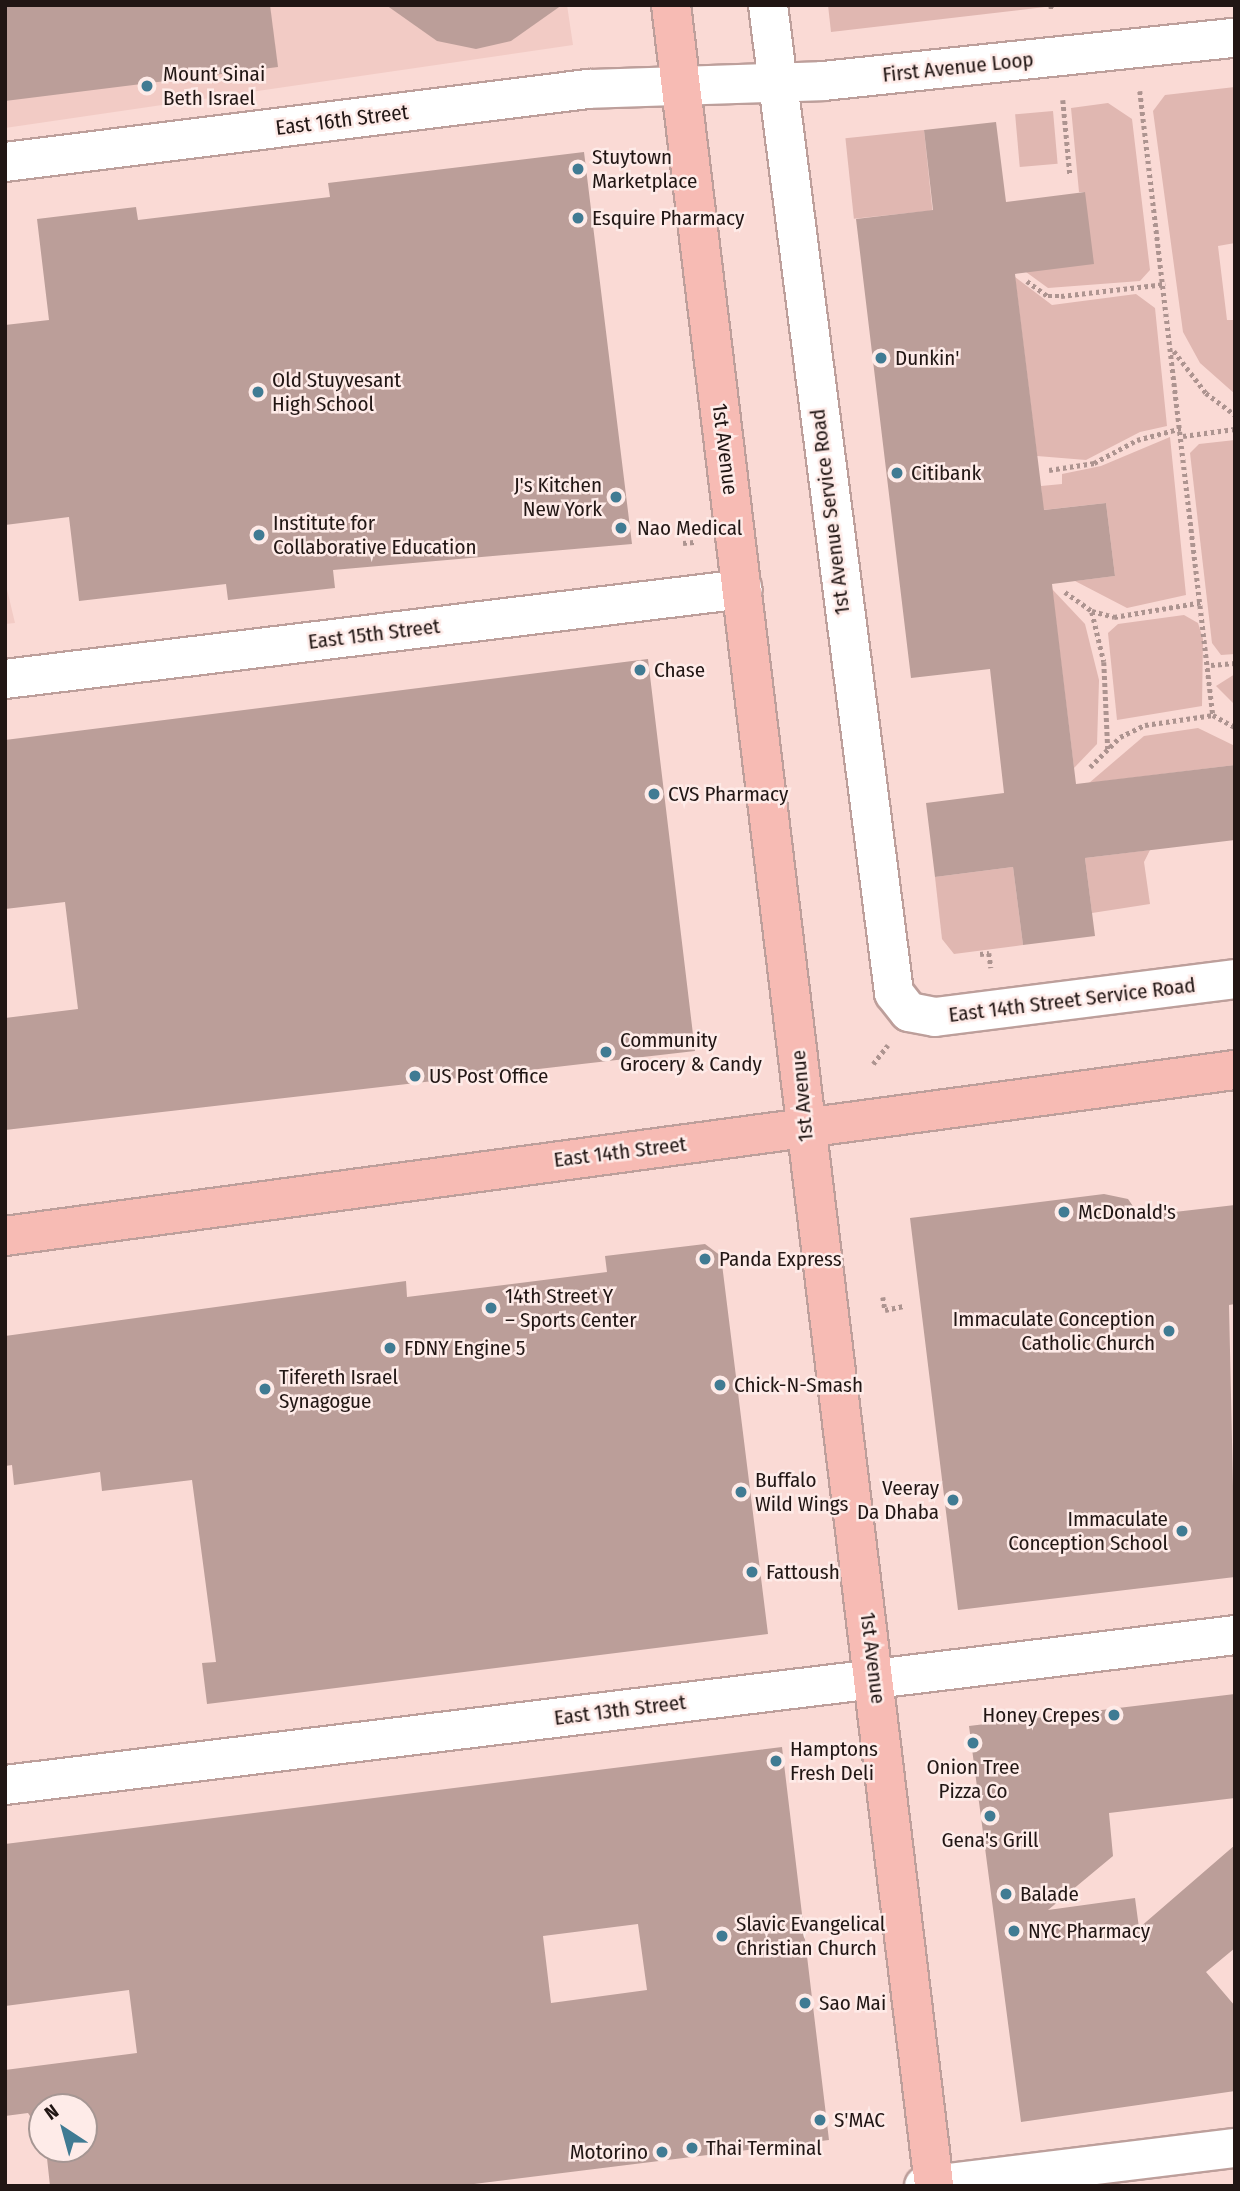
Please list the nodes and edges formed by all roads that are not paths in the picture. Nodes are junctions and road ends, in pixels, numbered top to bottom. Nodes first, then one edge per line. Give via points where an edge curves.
1 (671, 5) edge
2 (768, 5) edge
3 (1235, 38) edge
4 (778, 84) junction
5 (680, 87) junction
6 (5, 162) edge
7 (743, 589) junction
8 (5, 679) edge
9 (1235, 979) edge
10 (903, 1022) joint
11 (1235, 1070) edge
12 (806, 1127) junction
13 (5, 1236) edge
14 (1235, 1635) edge
15 (876, 1679) junction
16 (5, 1785) edge
17 (1235, 2148) edge
18 (931, 2185) edge

1 - 5 main road, 1st Avenue
2 - 4 street, 1st Avenue Service Road
3 - 4 street, First Avenue Loop
4 - 5 street, First Avenue Loop
4 - 10 street, 1st Avenue Service Road via 890,981
5 - 6 street, East 16th Street via 588,89
5 - 7 main road, 1st Avenue
7 - 8 street, East 15th Street
7 - 12 main road, 1st Avenue
9 - 10 street, East 14th Street Service Road
11 - 12 main road, East 14th Street
12 - 13 main road, East 14th Street
12 - 15 main road, 1st Avenue
14 - 15 street, East 13th Street
15 - 16 street, East 13th Street
15 - 18 main road, 1st Avenue
17 - 18 street

